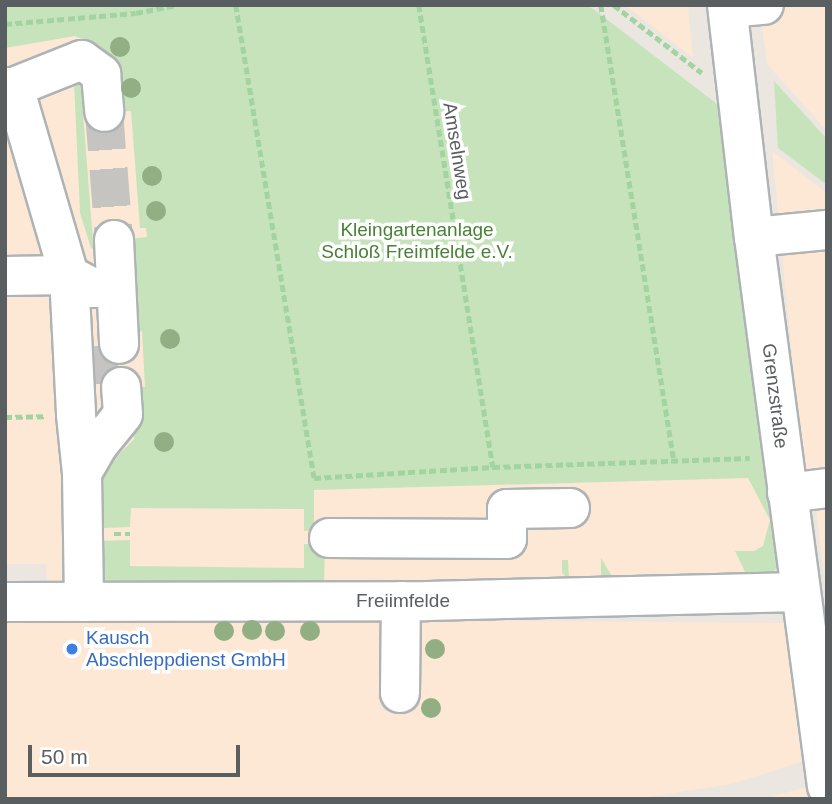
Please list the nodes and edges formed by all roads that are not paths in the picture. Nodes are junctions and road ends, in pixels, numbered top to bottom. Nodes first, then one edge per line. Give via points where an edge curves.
1 (739, 6) edge
2 (9, 87) edge
3 (104, 112) tunnel mouth
4 (827, 230) edge
5 (754, 237) junction
6 (114, 240) tunnel mouth
7 (5, 276) edge
8 (93, 283) junction
9 (108, 345) tunnel mouth
10 (111, 387) tunnel mouth
11 (90, 458) junction
12 (827, 488) edge
13 (787, 493) junction
14 (570, 509) dead end
15 (329, 538) dead end
16 (425, 540) junction
17 (800, 592) junction
18 (414, 601) junction
19 (5, 602) edge
20 (84, 602) junction
21 (400, 693) dead end
22 (827, 786) edge

1 - 5 street, Grenzstraße
2 - 3 street via 82,60 101,74
2 - 8 street
4 - 5 street
5 - 13 street, Grenzstraße
6 - 8 street
7 - 8 street
8 - 9 street
8 - 11 street via 76,415
10 - 11 street via 123,414
11 - 20 street
12 - 13 street
13 - 17 street, Grenzstraße
14 - 16 street via 507,509 507,539
15 - 16 street
16 - 18 street
17 - 18 street, Freiimfelde
17 - 22 street, Grenzstraße
18 - 20 street, Freiimfelde
18 - 21 street
19 - 20 street, Freiimfelde

